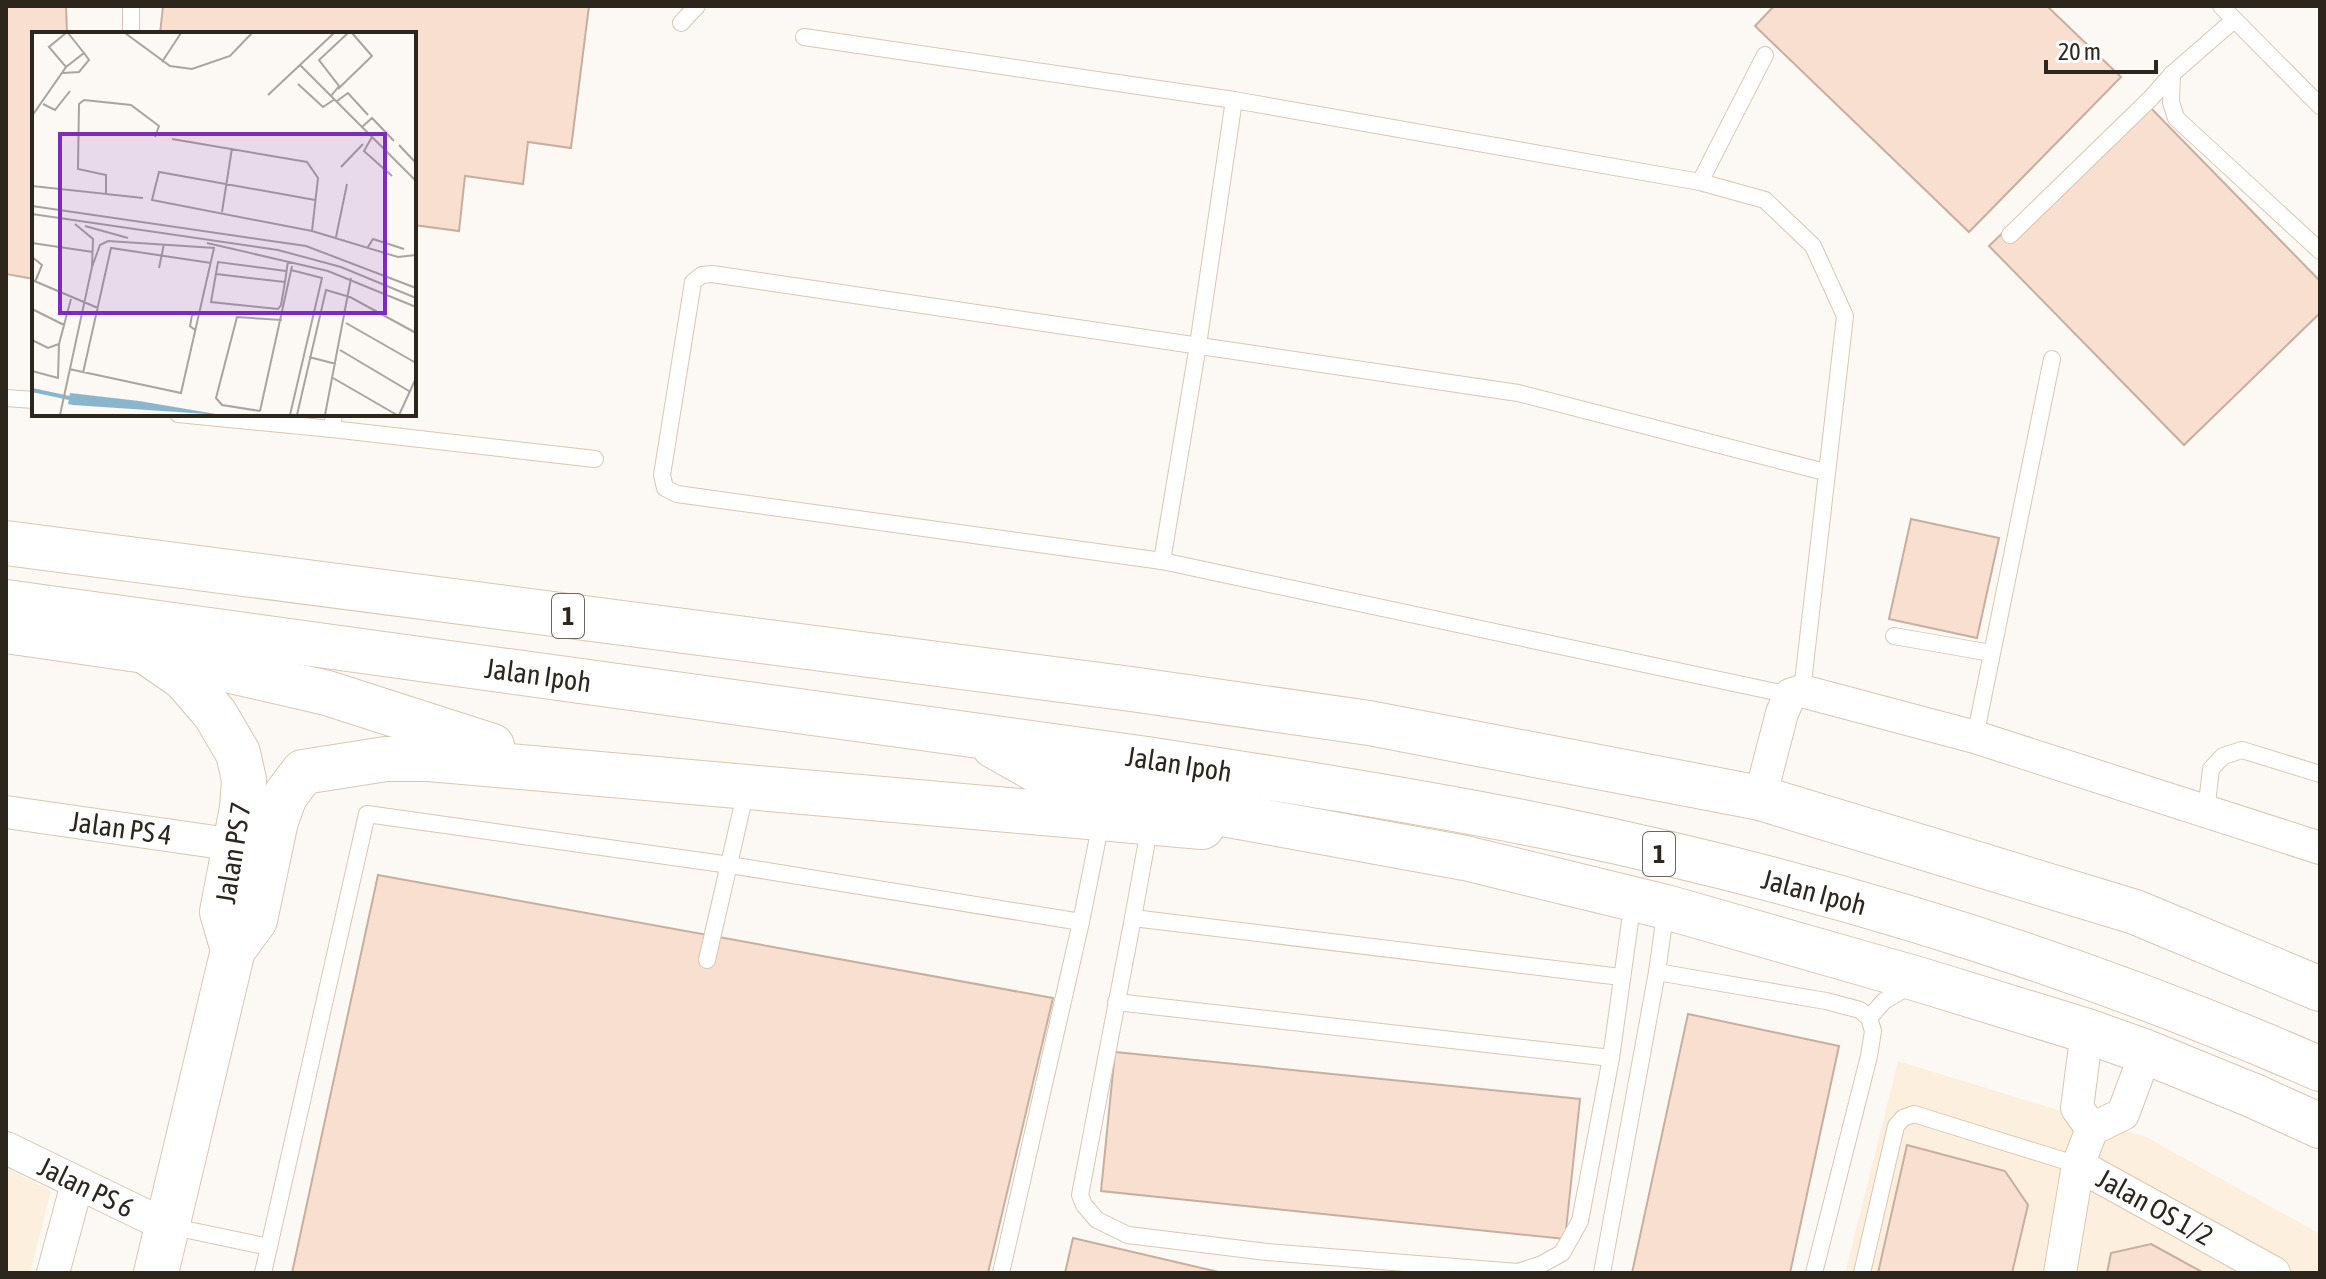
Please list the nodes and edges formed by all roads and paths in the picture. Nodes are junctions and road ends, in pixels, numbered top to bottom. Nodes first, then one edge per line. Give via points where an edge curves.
1 (131, 6) edge
2 (697, 6) edge
3 (2221, 6) edge
4 (2234, 20) junction
5 (681, 23) dead end
6 (131, 32) edge
7 (804, 37) dead end
8 (1765, 55) dead end
9 (2172, 74) junction
10 (1234, 100) junction
11 (2320, 106) edge
12 (1700, 182) junction
13 (2010, 235) dead end
14 (2320, 251) edge
15 (1198, 345) junction
16 (2052, 359) dead end
17 (6, 398) edge
18 (32, 400) edge
19 (222, 416) edge
20 (333, 421) edge
21 (595, 459) dead end
22 (1825, 472) junction
23 (6, 543) edge
24 (1162, 561) junction
25 (6, 602) edge
26 (6, 631) edge
27 (1894, 636) dead end
28 (145, 651) junction
29 (1991, 653) junction
30 (1796, 693) junction
31 (974, 735) junction
32 (1975, 737) junction
33 (566, 771) junction
34 (2320, 774) edge
35 (747, 787) junction
36 (1760, 798) junction
37 (2206, 811) junction
38 (6, 812) edge
39 (1101, 818) junction
40 (1151, 822) junction
41 (1383, 844) junction
42 (236, 845) junction
43 (2320, 848) edge
44 (730, 865) junction
45 (1650, 903) junction
46 (1133, 918) junction
47 (1081, 922) junction
48 (233, 950) junction
49 (707, 960) dead end
50 (1657, 972) junction
51 (1621, 977) junction
52 (1921, 980) junction
53 (2320, 989) edge
54 (1116, 1002) junction
55 (1869, 1018) junction
56 (2087, 1031) junction
57 (2146, 1052) junction
58 (1611, 1058) junction
59 (2320, 1069) edge
60 (2320, 1126) edge
61 (2092, 1129) junction
62 (6, 1148) edge
63 (2078, 1165) junction
64 (77, 1184) junction
65 (167, 1226) junction
66 (269, 1247) junction
67 (53, 1273) edge
68 (156, 1273) edge
69 (263, 1273) edge
70 (1001, 1273) edge
71 (1602, 1273) edge
72 (1814, 1273) edge
73 (1862, 1273) edge
74 (2060, 1273) edge
75 (2274, 1273) edge

1 - 6 lane
2 - 5 lane
3 - 4 lane
4 - 9 lane
4 - 11 lane
7 - 10 lane
8 - 12 lane
9 - 13 lane
9 - 14 lane via 2176,118
10 - 12 lane
10 - 15 lane
12 - 22 lane via 1765,200 1813,246 1845,316
15 - 22 lane via 1518,393
15 - 24 lane
15 - 24 lane via 712,274 693,282 662,475 665,488 677,494
16 - 29 lane
17 - 18 lane
19 - 20 lane
20 - 21 lane
22 - 30 lane
23 - 36 main road, 1 via 1354,721
24 - 30 lane
25 - 31 main road, Jalan Ipoh / 1
26 - 28 main road, Jalan PS 7
27 - 29 lane
28 - 33 main road via 327,693
28 - 42 main road, Jalan PS 7 via 184,678 215,714 238,753 244,780
29 - 32 lane
30 - 32 street
30 - 36 street via 1782,713
31 - 41 main road via 1063,785
31 - 59 main road, Jalan Ipoh / 1 via 1451,809 1762,878 2009,949
32 - 37 street
33 - 35 main road
33 - 48 main road via 386,759 303,772 285,796 276,821 255,920
34 - 37 lane via 2242,750 2223,756 2211,769
35 - 39 main road
35 - 44 lane
36 - 53 main road, 1 via 2135,912
37 - 43 street
38 - 42 street, Jalan PS 4
39 - 40 main road
39 - 47 lane
40 - 41 main road
40 - 46 lane
41 - 45 main road via 1465,858
42 - 48 main road, Jalan PS 7 via 222,912
44 - 47 lane
44 - 49 lane
44 - 66 lane via 367,814
45 - 50 lane
45 - 51 lane
45 - 52 main road
46 - 51 lane
46 - 54 lane
47 - 70 lane
48 - 65 main road, Jalan PS 7
50 - 55 lane via 1826,1001 1860,1010
50 - 71 lane
51 - 58 lane
52 - 55 lane via 1884,1001
52 - 56 main road
54 - 58 lane
54 - 58 lane via 1080,1195 1084,1205 1097,1220 1128,1235 1267,1252 1518,1272 1562,1253 1580,1221
55 - 72 lane via 1869,1056
56 - 57 main road
56 - 61 street via 2077,1108
57 - 60 main road
57 - 61 street via 2123,1114
61 - 63 street
62 - 64 street, Jalan PS 6
63 - 73 lane via 1914,1114 1903,1118 1896,1126
63 - 74 street
63 - 75 street, Jalan OS 1/2
64 - 65 street, Jalan PS 6
64 - 67 street
65 - 66 lane
65 - 68 main road, Jalan PS 7
66 - 69 lane

